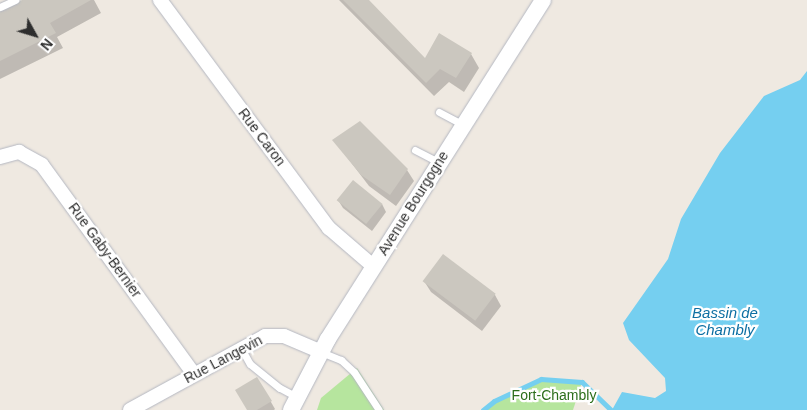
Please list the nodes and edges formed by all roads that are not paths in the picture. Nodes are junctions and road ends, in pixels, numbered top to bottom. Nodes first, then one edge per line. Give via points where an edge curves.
1 (14, 0) edge
2 (160, 0) edge
3 (541, 1) edge
4 (0, 8) edge
5 (439, 112) dead end
6 (463, 125) junction
7 (415, 150) dead end
8 (0, 157) edge
9 (440, 162) junction
10 (373, 266) junction
11 (241, 348) junction
12 (320, 351) junction
13 (194, 374) junction
14 (294, 404) edge
15 (130, 410) edge
16 (379, 410) edge

1 - 4 lane
2 - 10 street, Rue Caron via 329,228
3 - 6 street, Avenue Bourgogne
5 - 6 lane
6 - 9 street, Avenue Bourgogne
7 - 9 lane
8 - 13 street, Rue Gaby-Bernier via 19,152 42,164
9 - 10 street, Avenue Bourgogne
10 - 12 street, Avenue Bourgogne
11 - 12 street, Rue Langevin via 264,336 277,334
11 - 13 street, Rue Langevin
11 - 14 lane via 250,364
12 - 14 street, Avenue Bourgogne
12 - 16 lane via 341,360 354,372
13 - 15 street, Rue Langevin

